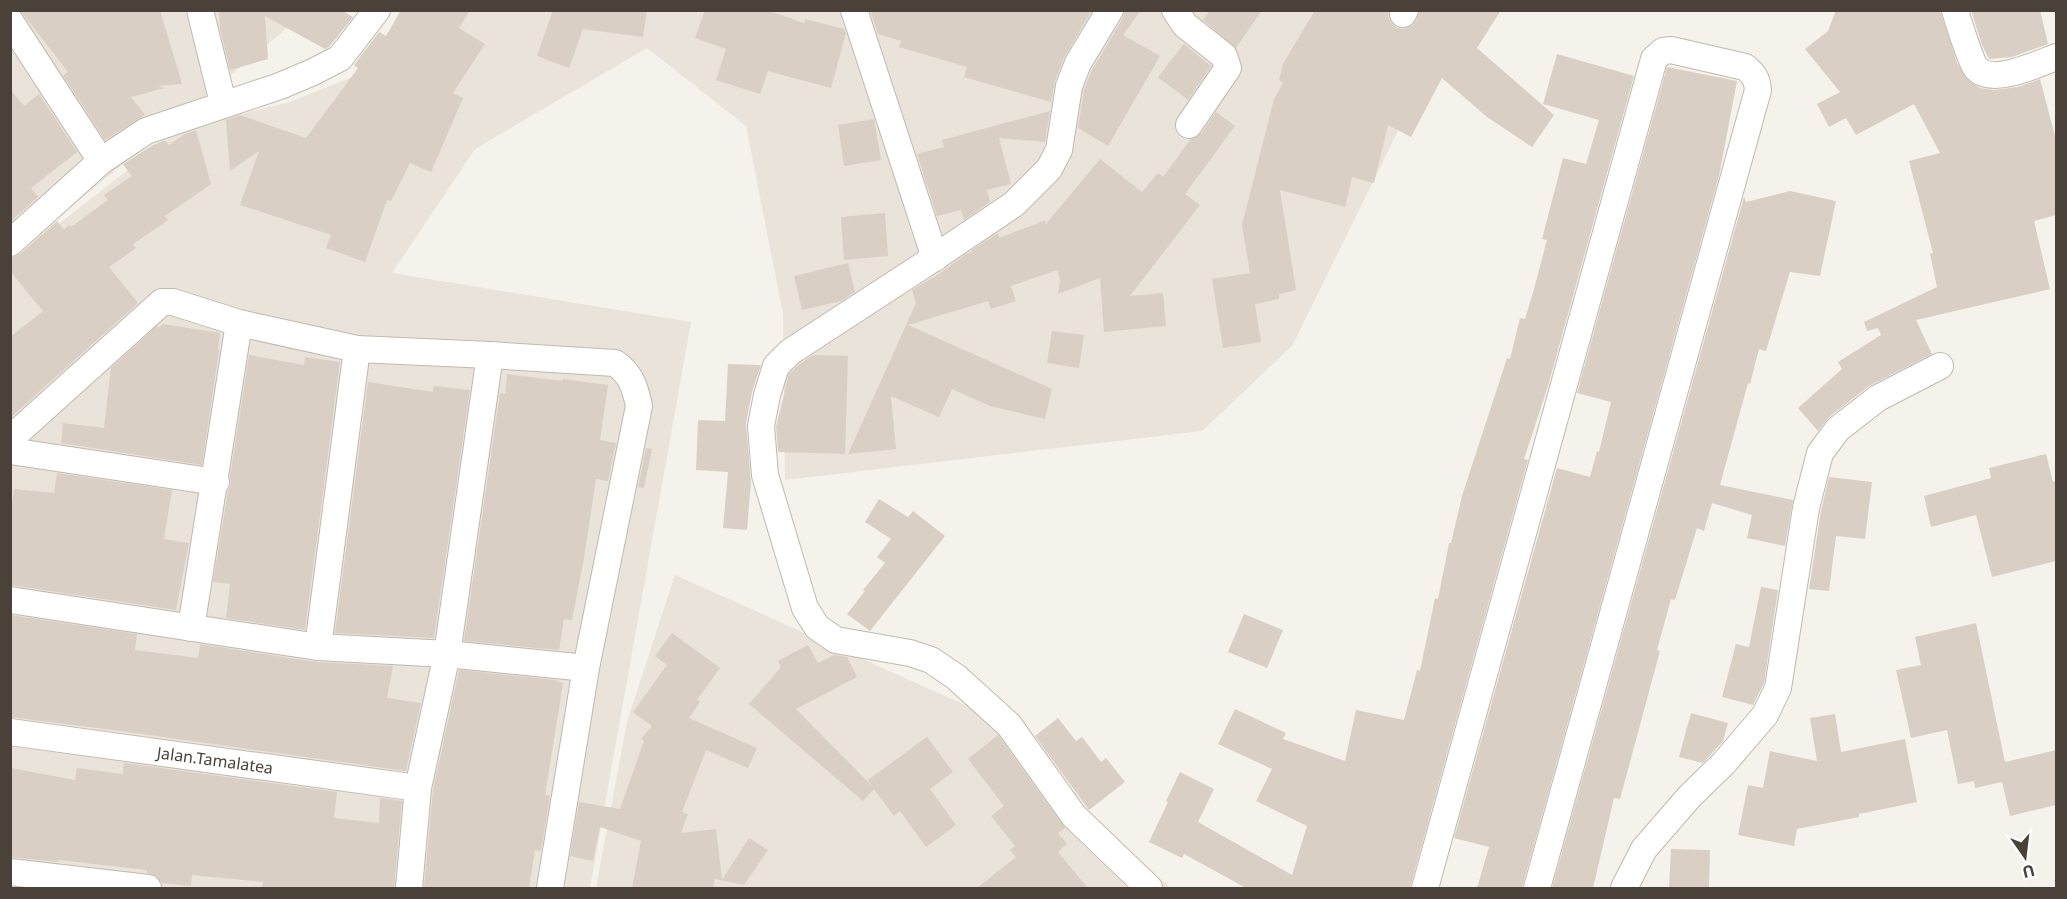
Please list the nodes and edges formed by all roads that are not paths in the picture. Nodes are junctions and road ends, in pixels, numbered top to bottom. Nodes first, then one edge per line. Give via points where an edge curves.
1 (200, 10) edge
2 (377, 10) edge
3 (854, 10) edge
4 (1110, 10) edge
5 (1175, 10) edge
6 (1955, 10) edge
7 (10, 21) edge
8 (2056, 57) edge
9 (223, 103) junction
10 (1189, 125) dead end
11 (101, 161) junction
12 (10, 243) edge
13 (935, 258) junction
14 (239, 323) junction
15 (357, 350) junction
16 (490, 355) junction
17 (1940, 366) dead end
18 (10, 440) edge
19 (10, 451) edge
20 (216, 482) junction
21 (10, 600) edge
22 (191, 628) junction
23 (318, 647) junction
24 (447, 654) junction
25 (586, 668) junction
26 (10, 732) edge
27 (418, 788) junction
28 (10, 872) edge
29 (148, 888) edge
30 (409, 888) edge
31 (550, 888) edge
32 (1149, 888) edge
33 (1425, 888) edge
34 (1537, 888) edge
35 (1624, 888) edge

1 - 9 street
2 - 9 street via 340,58 280,86
3 - 13 street
4 - 13 street via 1069,86 1059,150 1049,170 1014,204
5 - 10 street via 1185,25 1224,56 1228,68
6 - 8 street via 1975,68 1984,73 2007,75
7 - 11 street
9 - 11 street via 146,131
11 - 12 street
13 - 32 street via 790,352 776,366 761,426 765,476 805,608 817,627 836,640 910,653 931,660 956,677 1010,725 1074,816
14 - 15 street
14 - 18 street via 162,302
14 - 20 street
15 - 16 street
15 - 23 street
16 - 24 street
16 - 25 street via 615,363 625,370 636,392 639,406
17 - 35 street via 1878,398 1838,429 1820,453 1806,508 1778,688 1765,714 1644,849
19 - 20 street
20 - 22 street
21 - 22 street
22 - 23 street
23 - 24 street
24 - 25 street
24 - 27 street
25 - 31 street
26 - 27 street, Jalan.Tamalatea
27 - 30 street
28 - 29 street
33 - 34 street via 1654,59 1671,50 1745,67 1757,80 1758,90

